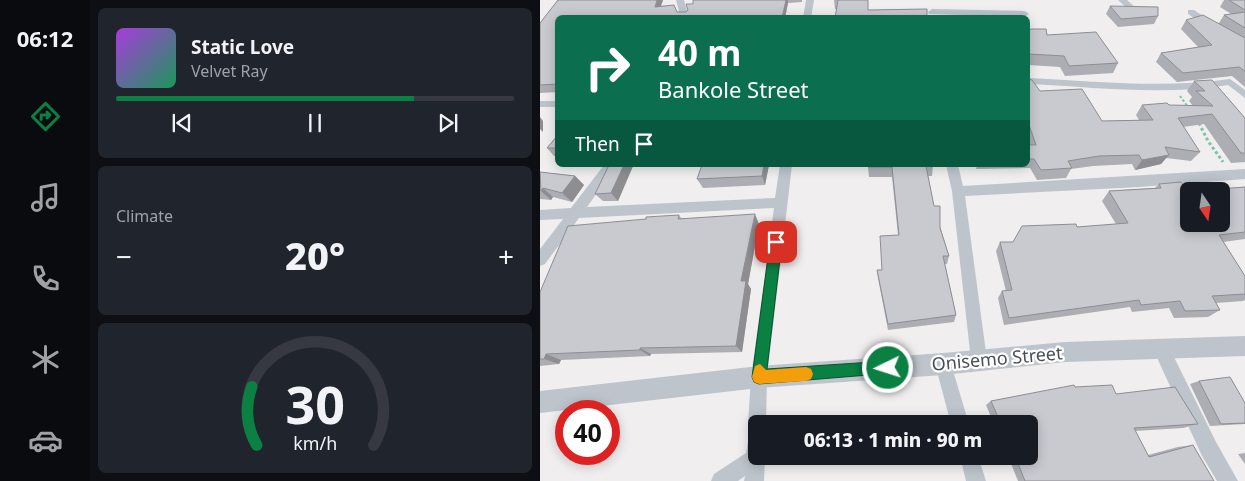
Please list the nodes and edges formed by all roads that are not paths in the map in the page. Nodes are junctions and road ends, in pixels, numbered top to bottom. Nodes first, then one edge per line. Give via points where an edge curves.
1 (680, 0) edge
2 (810, 0) edge
3 (929, 0) edge
4 (1122, 0) edge
5 (1131, 7) edge
6 (1191, 12) dead end
7 (1025, 14) dead end
8 (683, 15) edge
9 (808, 15) edge
10 (933, 15) edge
11 (1245, 48) edge
12 (1245, 79) edge
13 (1030, 81) edge
14 (1230, 82) junction
15 (1245, 95) edge
16 (540, 104) edge
17 (555, 104) edge
18 (609, 167) edge
19 (786, 167) edge
20 (952, 167) edge
21 (1238, 174) edge
22 (958, 191) junction
23 (781, 203) junction
24 (540, 215) edge
25 (573, 215) junction
26 (540, 260) edge
27 (1245, 346) edge
28 (1161, 349) junction
29 (980, 360) junction
30 (943, 364) junction
31 (759, 377) junction
32 (540, 402) edge
33 (757, 415) edge
34 (957, 415) edge
35 (748, 457) edge
36 (755, 465) edge
37 (972, 465) edge
38 (721, 481) edge
39 (754, 481) edge
40 (976, 481) edge
41 (1228, 481) edge

1 - 8 street
2 - 9 street
3 - 10 street
4 - 5 street
6 - 11 street
7 - 10 street
12 - 14 street
13 - 14 street via 1174,87
14 - 15 street
16 - 17 street
18 - 25 street
19 - 23 street
20 - 22 street
21 - 22 street
22 - 29 street
23 - 25 street
23 - 31 street
24 - 25 street
25 - 26 street
27 - 28 street, Onisemo Street
28 - 29 street, Onisemo Street via 1065,352
28 - 41 street
29 - 30 street, Onisemo Street
30 - 31 street, Onisemo Street
30 - 34 street
31 - 32 street, Onisemo Street
31 - 33 street
35 - 38 street
36 - 39 street
37 - 40 street

